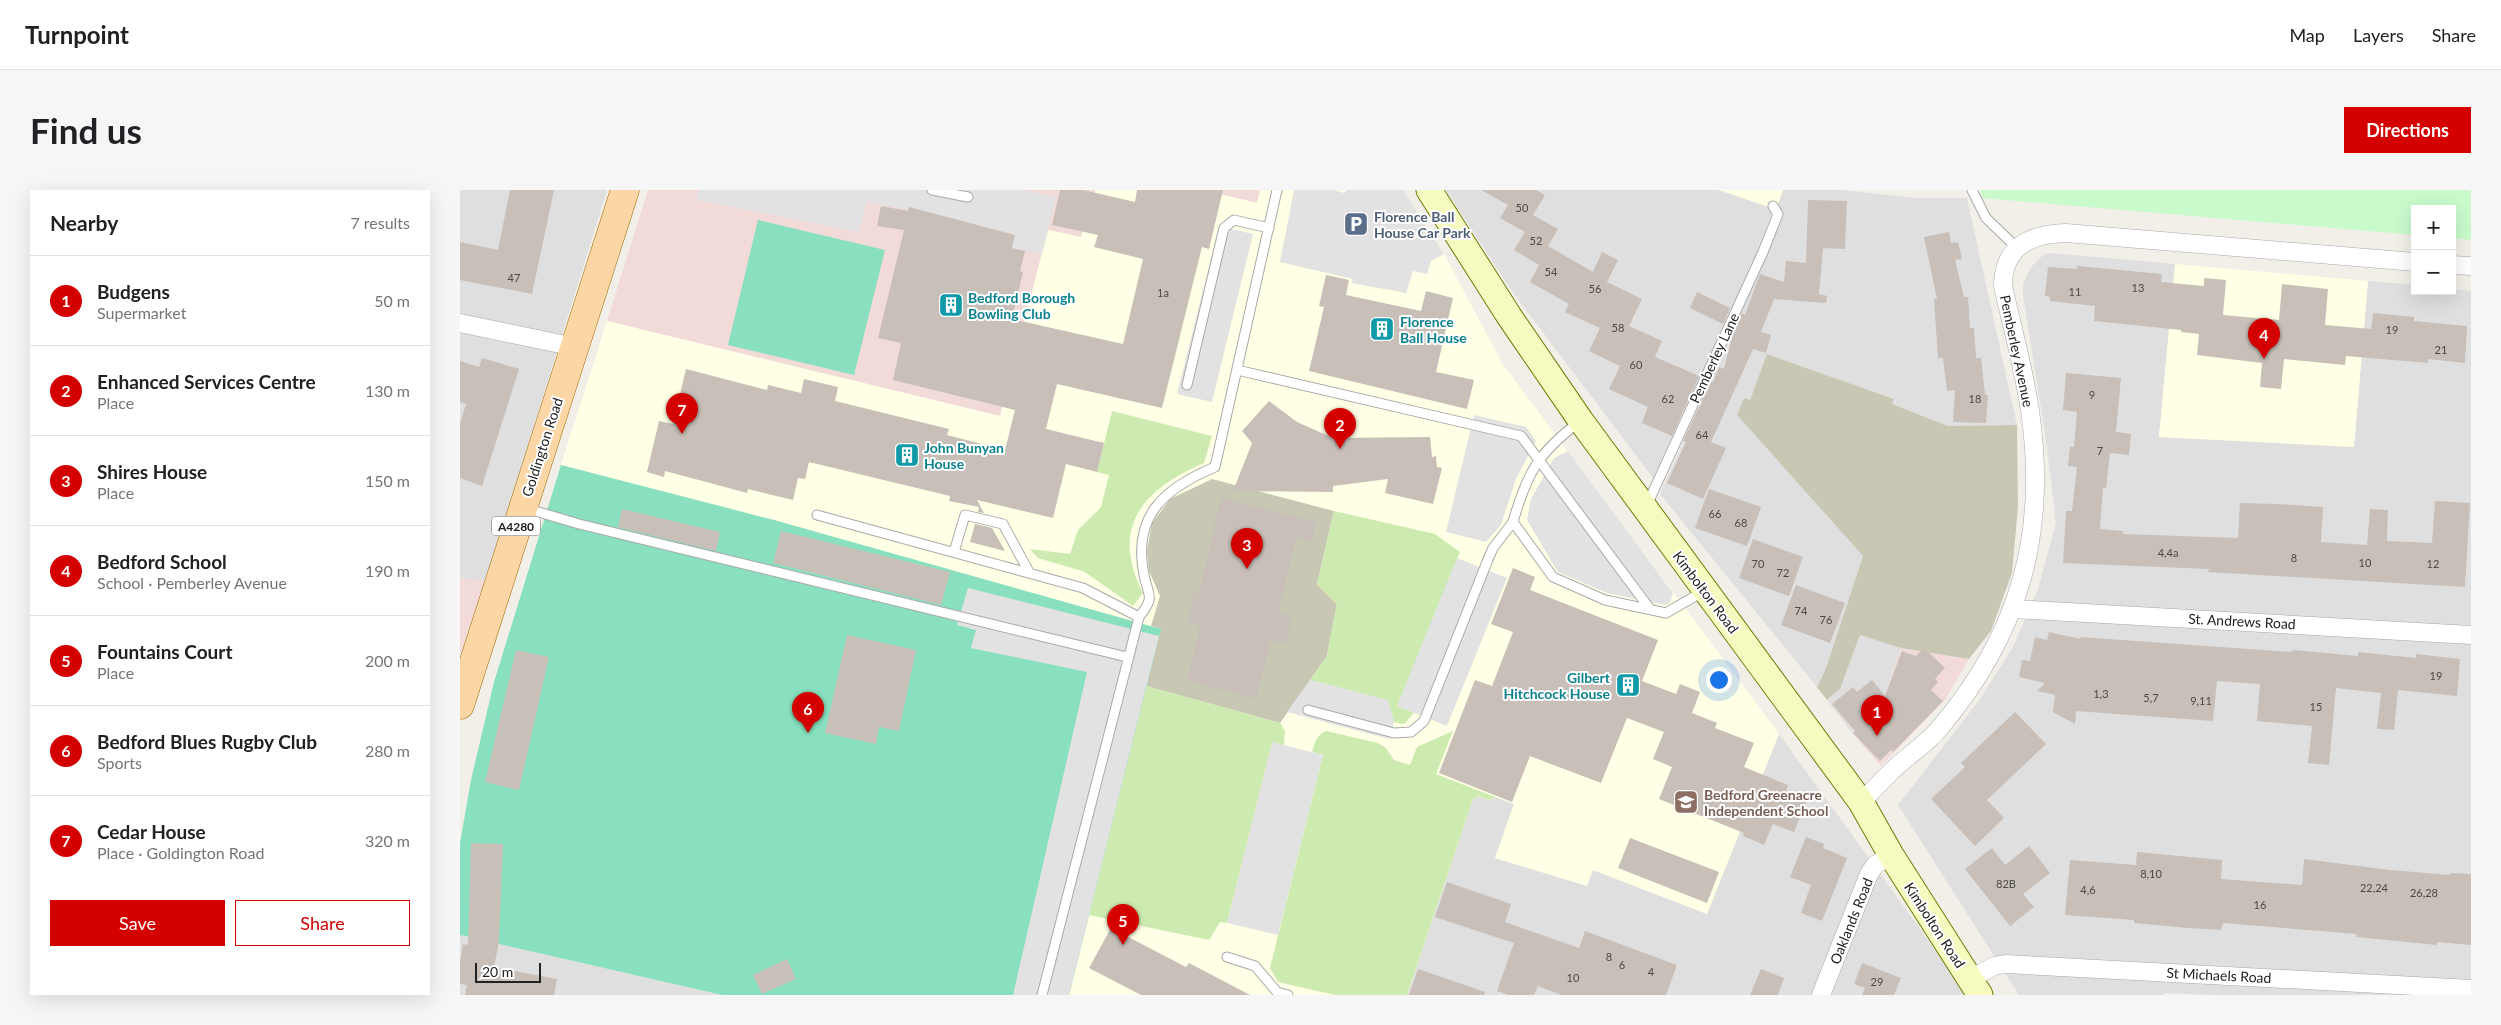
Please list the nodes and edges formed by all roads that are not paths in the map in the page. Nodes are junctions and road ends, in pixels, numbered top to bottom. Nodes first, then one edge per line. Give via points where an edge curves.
1 (625, 190) edge
2 (932, 190) edge
3 (1277, 190) edge
4 (1429, 190) edge
5 (1972, 190) edge
6 (968, 198) dead end
7 (1773, 206) dead end
8 (1269, 228) junction
9 (2018, 248) junction
10 (2411, 262) edge
11 (2456, 265) edge
12 (2471, 266) edge
13 (460, 323) edge
14 (575, 347) junction
15 (1237, 370) junction
16 (1186, 385) dead end
17 (1581, 420) junction
18 (1538, 459) junction
19 (522, 507) junction
20 (1644, 510) junction
21 (817, 515) dead end
22 (1513, 522) junction
23 (954, 552) junction
24 (1028, 572) junction
25 (1704, 591) junction
26 (2014, 608) junction
27 (1650, 610) junction
28 (1138, 617) junction
29 (2471, 635) edge
30 (1127, 657) junction
31 (460, 705) edge
32 (1308, 710) dead end
33 (1861, 802) junction
34 (1891, 855) junction
35 (1227, 957) dead end
36 (1975, 987) edge
37 (2471, 989) edge
38 (1042, 995) edge
39 (1288, 995) edge
40 (1821, 995) edge

1 - 14 main road, Goldington Road / A4280
2 - 6 lane
3 - 8 lane
4 - 17 main road, Kimbolton Road via 1509,316
5 - 9 lane via 1986,218
7 - 20 lane, Pemberley Lane via 1778,214 1763,252
8 - 15 lane
8 - 16 lane via 1234,220 1224,228
9 - 10 street, Pemberley Avenue via 2045,234 2066,233
9 - 26 street, Pemberley Avenue via 2003,271 2003,286 2030,410 2036,470 2031,543
11 - 12 street
13 - 14 street
14 - 19 main road, Goldington Road / A4280
15 - 18 lane via 1521,436
15 - 28 lane via 1215,467 1188,478 1165,495 1148,517 1141,546 1144,576 1151,592 1146,608
17 - 18 lane
17 - 20 main road, Kimbolton Road
18 - 22 lane via 1522,489
18 - 27 lane
19 - 30 lane via 580,524
19 - 31 main road, Goldington Road / A4280 via 469,663
20 - 25 main road, Kimbolton Road
21 - 23 lane
22 - 27 lane via 1552,577 1606,600
22 - 32 lane via 1493,548 1424,721 1411,732 1394,732
23 - 24 lane
23 - 24 lane via 965,515 1003,524
24 - 28 lane via 1083,588
25 - 27 lane via 1666,612
25 - 33 main road, Kimbolton Road
26 - 29 street, St. Andrews Road
26 - 33 street, Pemberley Avenue via 1978,675 1937,732
28 - 30 lane
30 - 38 lane
33 - 34 main road, Kimbolton Road
34 - 36 main road, Kimbolton Road
34 - 40 street, Oaklands Road via 1874,865 1869,874
35 - 39 lane via 1255,966 1277,992
36 - 37 street, St Michaels Road via 1994,966 2005,964

